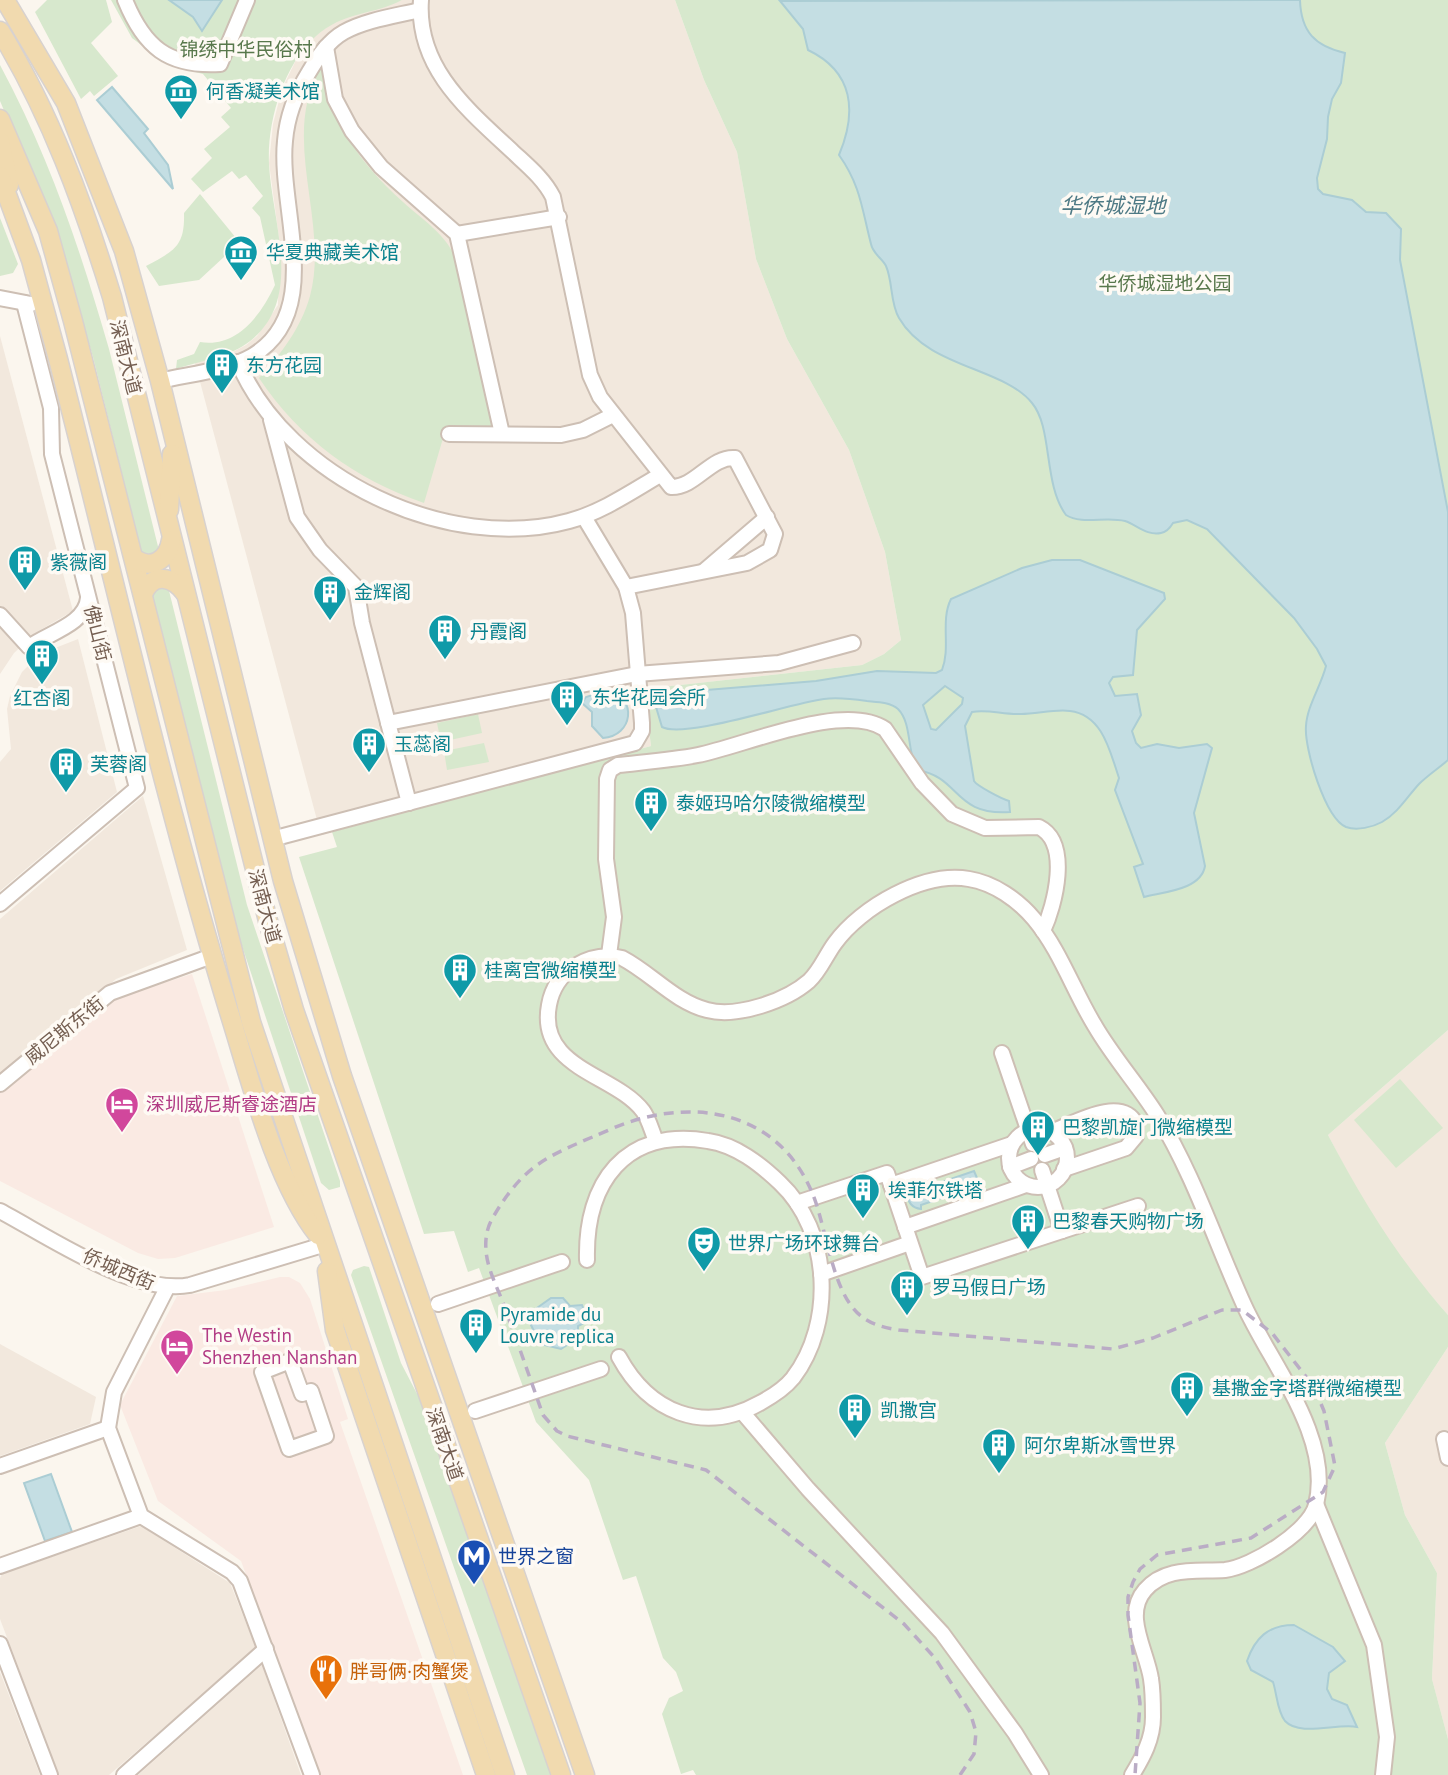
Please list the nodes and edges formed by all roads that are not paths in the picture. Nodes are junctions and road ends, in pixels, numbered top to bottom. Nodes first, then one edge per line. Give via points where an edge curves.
1 (5, 0) edge
2 (125, 0) edge
3 (247, 0) edge
4 (420, 5) edge
5 (0, 31) edge
6 (34, 44) junction
7 (326, 47) junction
8 (0, 119) edge
9 (0, 141) edge
10 (60, 144) junction
11 (0, 176) edge
12 (15, 210) junction
13 (559, 217) junction
14 (457, 234) junction
15 (0, 298) edge
16 (24, 303) junction
17 (43, 306) junction
18 (58, 359) junction
19 (238, 362) junction
20 (160, 381) junction
21 (613, 415) junction
22 (271, 419) junction
23 (100, 425) junction
24 (449, 434) dead end
25 (502, 435) junction
26 (173, 436) junction
27 (660, 475) junction
28 (584, 517) junction
29 (767, 517) junction
30 (169, 534) junction
31 (134, 558) junction
32 (703, 572) junction
33 (626, 587) junction
34 (185, 593) junction
35 (88, 594) junction
36 (143, 594) junction
37 (0, 615) edge
38 (72, 622) junction
39 (853, 643) dead end
40 (101, 646) junction
41 (204, 667) junction
42 (637, 674) junction
43 (388, 723) junction
44 (249, 745) junction
45 (409, 803) junction
46 (272, 839) junction
47 (283, 881) junction
48 (0, 904) edge
49 (226, 931) junction
50 (1043, 931) junction
51 (609, 955) junction
52 (212, 956) junction
53 (294, 1010) junction
54 (232, 1021) junction
55 (1002, 1053) dead end
56 (0, 1084) edge
57 (1158, 1117) junction
58 (1136, 1124) junction
59 (1051, 1132) junction
60 (1031, 1137) junction
61 (656, 1141) junction
62 (1012, 1144) junction
63 (1065, 1148) junction
64 (1010, 1167) junction
65 (1064, 1169) junction
66 (1042, 1170) tunnel mouth
67 (891, 1185) junction
68 (1026, 1185) junction
69 (1047, 1185) junction
70 (358, 1192) junction
71 (797, 1203) junction
72 (1138, 1206) dead end
73 (0, 1213) edge
74 (905, 1227) junction
75 (1062, 1231) junction
76 (398, 1240) junction
77 (911, 1243) junction
78 (326, 1244) junction
79 (587, 1259) dead end
80 (562, 1262) dead end
81 (821, 1274) junction
82 (167, 1288) junction
83 (438, 1304) dead end
84 (619, 1357) dead end
85 (601, 1370) dead end
86 (262, 1372) joint
87 (475, 1411) dead end
88 (743, 1413) junction
89 (108, 1428) junction
90 (1444, 1439) dead end
91 (1448, 1458) edge
92 (0, 1466) edge
93 (391, 1491) junction
94 (1316, 1504) junction
95 (141, 1516) junction
96 (1, 1565) edge
97 (443, 1594) junction
98 (528, 1612) junction
99 (0, 1644) edge
100 (267, 1650) junction
101 (472, 1677) junction
102 (543, 1726) junction
103 (50, 1775) edge
104 (124, 1775) edge
105 (312, 1775) edge
106 (486, 1775) edge
107 (505, 1775) edge
108 (561, 1775) edge
109 (585, 1775) edge
110 (1041, 1775) edge
111 (1132, 1775) edge
112 (1383, 1775) edge

1 - 6 main road
2 - 3 street via 133,21 150,43 176,62 200,65 220,64
4 - 7 street via 356,26
4 - 13 street via 429,52 445,84 540,177 554,197
5 - 10 main road, 深南大道
6 - 10 main road
6 - 20 main road via 66,103 107,205
7 - 14 street via 335,99 352,131 380,167
7 - 19 street via 291,108 284,142 293,254 288,310 262,348
8 - 23 main road via 48,231
9 - 12 main road
10 - 30 main road, 深南大道 via 111,297
11 - 12 main road
12 - 17 main road
13 - 14 street
13 - 21 street via 590,375
14 - 25 street
15 - 16 street
16 - 17 street
16 - 35 street, 佛山街 via 51,408 52,454
17 - 18 main road
18 - 23 main road
18 - 52 main road
19 - 20 street
19 - 22 street
20 - 26 main road
21 - 25 street via 572,433
21 - 27 street
22 - 28 street via 304,451 348,482 421,513 503,529
22 - 43 street via 297,517 320,550 356,587
23 - 31 main road
24 - 25 street
26 - 30 main road
26 - 44 main road
27 - 28 street
27 - 29 street via 677,488 723,460 735,458
28 - 33 street
29 - 32 street
29 - 32 street via 775,534 770,551 747,564
30 - 31 main road via 167,554 157,563 145,564
30 - 34 main road, 深南大道
31 - 36 main road
32 - 33 street
33 - 42 street via 634,613
34 - 36 main road via 174,581 161,578 150,583
34 - 41 main road, 深南大道
35 - 38 street via 87,607
35 - 40 street, 佛山街
36 - 49 main road
37 - 38 street via 29,647
38 - 40 street via 93,634
39 - 42 street via 779,663
40 - 48 street, 佛山街 via 137,788
41 - 44 main road
41 - 53 main road, 深南大道
42 - 43 street
42 - 45 street via 642,731 627,747
43 - 45 street
44 - 46 main road
45 - 46 street
46 - 47 main road
47 - 53 main road
47 - 76 main road
49 - 54 main road
49 - 78 main road via 251,1022
50 - 51 street via 1020,904 985,883 940,879 900,892 863,913 804,985 765,1003 732,1011 694,1005 639,967
50 - 51 street via 1056,888 1055,848 1046,831 966,823 922,783 885,729 876,723 838,721 698,755 618,765 610,770 606,859 614,917
50 - 57 street via 1099,1033
51 - 61 street via 581,963 561,979 549,1001 548,1023 573,1065 644,1111
52 - 54 main road
52 - 56 street, 威尼斯东街 via 110,993
53 - 70 main road, 深南大道
54 - 78 main road via 292,1197
55 - 60 street
57 - 58 street
57 - 94 street via 1308,1431 1316,1462
58 - 59 street via 1126,1112 1115,1110
58 - 65 street via 1136,1136 1126,1148
59 - 60 street
59 - 63 street
60 - 62 street
61 - 71 street via 710,1141 731,1148 766,1170
61 - 79 street via 628,1155 601,1185 589,1223
62 - 64 street
62 - 67 street
63 - 64 street
63 - 65 street
64 - 68 street
65 - 69 street
66 - 69 street
67 - 71 street via 887,1173
67 - 74 street
68 - 69 street
68 - 74 street
69 - 75 street
70 - 76 main road
70 - 102 main road, 深南大道
71 - 81 street via 810,1228
72 - 75 street
73 - 82 street, 侨城西街 via 119,1274
74 - 77 street
75 - 77 street via 922,1278
76 - 98 main road
77 - 81 street
78 - 82 street, 侨城西街
78 - 93 main road via 335,1330
78 - 97 main road
80 - 83 street
81 - 88 street via 822,1303 809,1350 793,1379
82 - 89 street via 114,1392
84 - 88 street via 640,1389 679,1413 718,1419
85 - 87 street
86 - 86 street via 289,1449 326,1436 311,1391 302,1394 290,1361
88 - 110 street via 906,1592 984,1690
89 - 92 street
89 - 95 street
90 - 91 street
93 - 97 main road
93 - 106 main road
94 - 111 street via 1299,1531 1249,1562 1228,1570 1178,1572 1160,1577 1145,1590 1135,1616 1151,1677 1153,1720 1149,1742
94 - 112 street via 1374,1645 1387,1737
95 - 96 street
95 - 100 street via 236,1575
97 - 101 main road
98 - 102 main road
98 - 109 main road
99 - 103 street
100 - 104 street
100 - 105 street
101 - 106 main road
101 - 107 main road
102 - 108 main road, 深南大道

